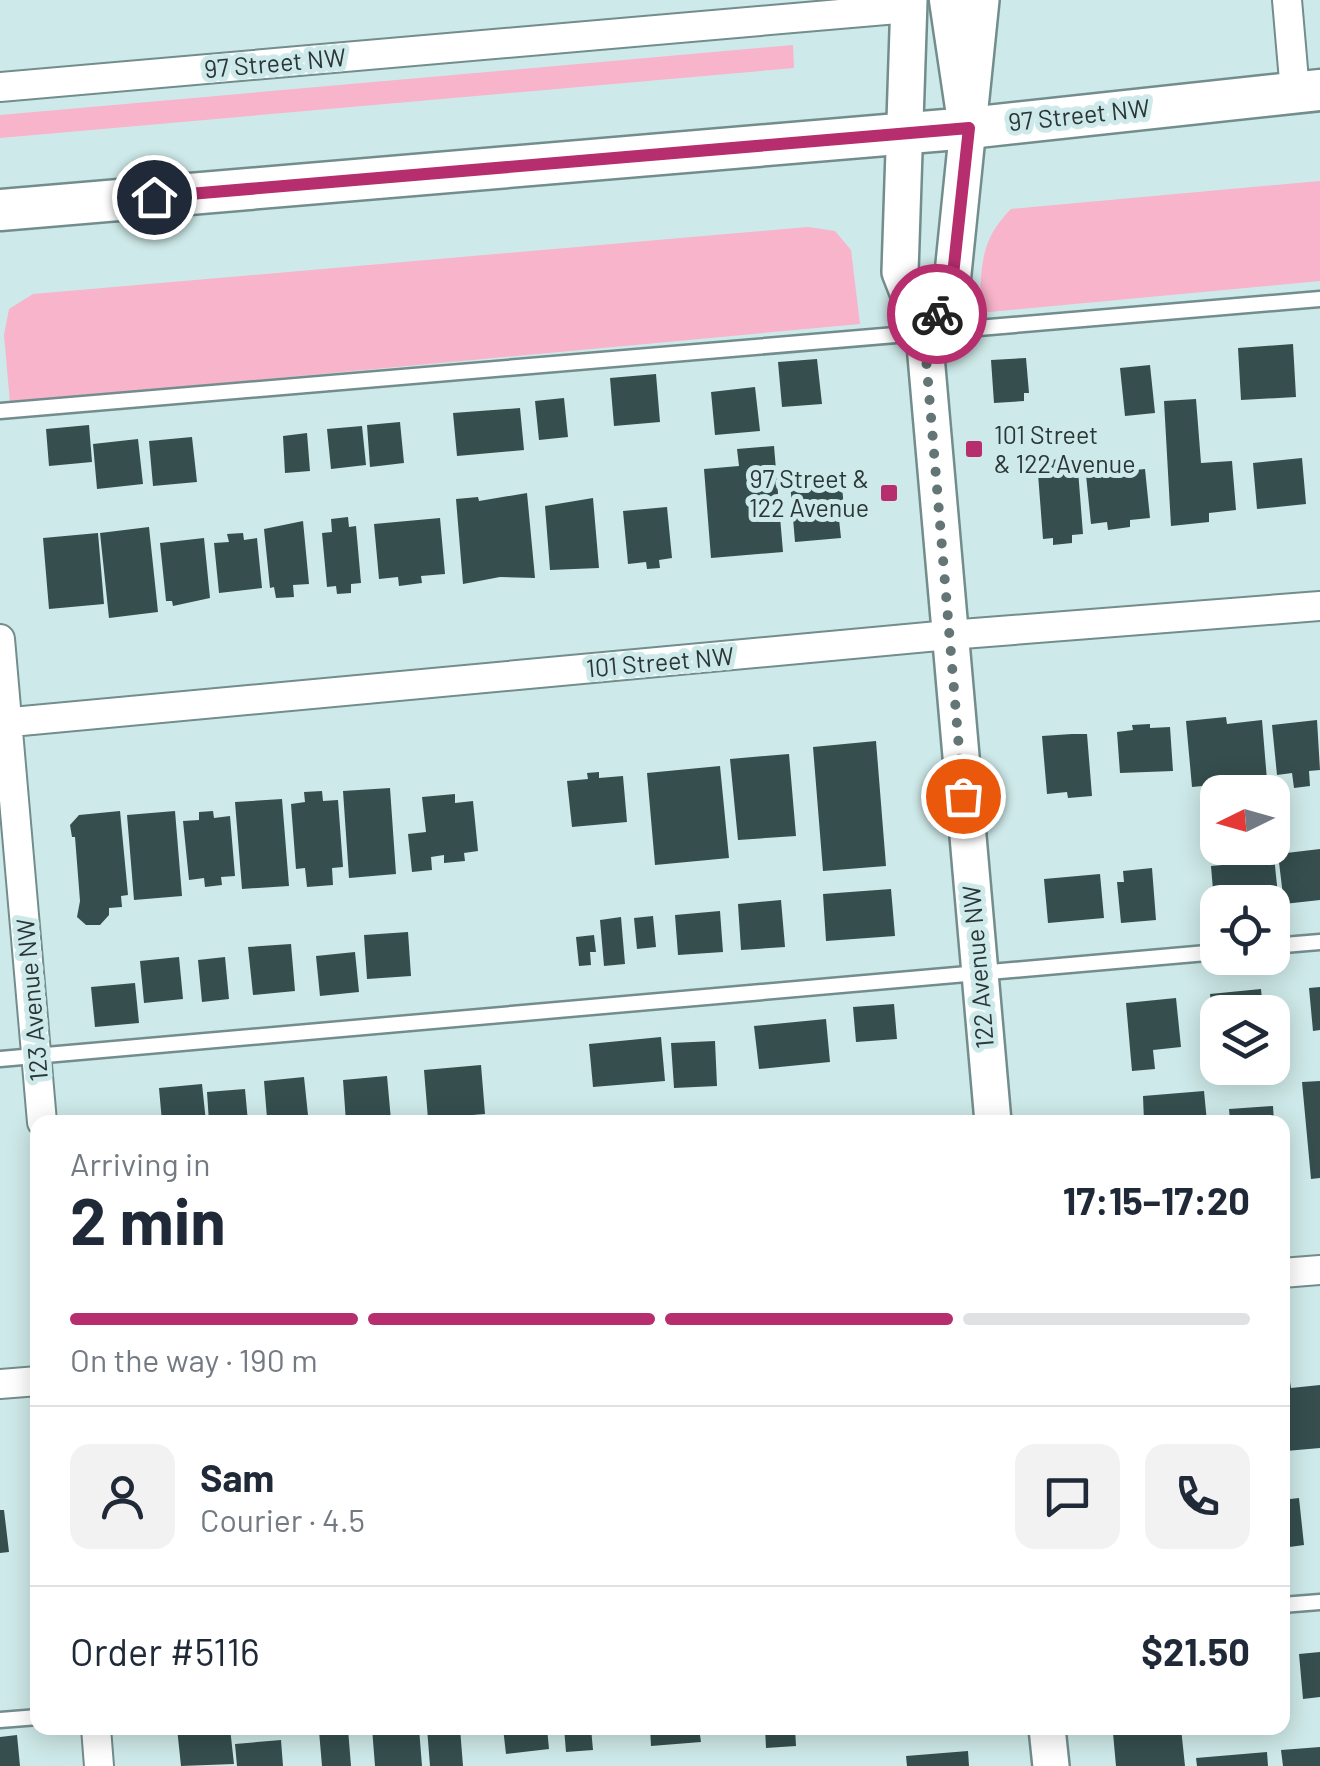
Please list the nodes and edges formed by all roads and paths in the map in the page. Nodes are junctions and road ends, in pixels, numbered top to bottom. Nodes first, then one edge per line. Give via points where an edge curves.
1 (950, 0) edge
2 (981, 0) edge
3 (1287, 0) edge
4 (909, 4) edge
5 (762, 10) edge
6 (0, 88) edge
7 (1307, 90) edge
8 (969, 128) junction
9 (905, 132) junction
10 (0, 210) edge
11 (1320, 299) edge
12 (924, 334) junction
13 (0, 412) edge
14 (1320, 606) edge
15 (949, 636) junction
16 (0, 639) edge
17 (4, 723) edge
18 (1320, 942) edge
19 (1290, 944) edge
20 (1200, 954) edge
21 (978, 974) junction
22 (36, 1056) junction
23 (0, 1059) edge
24 (41, 1115) edge
25 (992, 1115) edge
26 (1320, 1270) edge
27 (1290, 1272) edge
28 (30, 1382) edge
29 (0, 1384) edge
30 (1320, 1602) edge
31 (1290, 1604) edge
32 (30, 1718) edge
33 (0, 1720) edge
34 (97, 1735) edge
35 (1048, 1735) edge
36 (99, 1766) edge
37 (1050, 1766) edge

1 - 8 main road
2 - 8 street
3 - 7 street
4 - 5 street, 97 Street NW
4 - 9 street, 122 Avenue NW
5 - 6 street, 97 Street NW
7 - 8 main road, 97 Street NW
8 - 9 main road, 97 Street NW
8 - 12 street via 951,293
9 - 10 main road, 97 Street NW
9 - 12 street, 122 Avenue NW via 900,272
11 - 12 lane
12 - 13 lane
12 - 15 street, 122 Avenue NW
14 - 15 street, 101 Street NW
15 - 17 street, 101 Street NW
15 - 21 street, 122 Avenue NW
16 - 17 street, 123 Avenue NW
17 - 22 street, 123 Avenue NW
18 - 19 lane
20 - 21 lane
21 - 22 lane
21 - 25 street, 122 Avenue NW
22 - 23 lane
22 - 24 street, 123 Avenue NW
26 - 27 street
28 - 29 street
30 - 31 lane
32 - 33 lane
34 - 36 street
35 - 37 street

